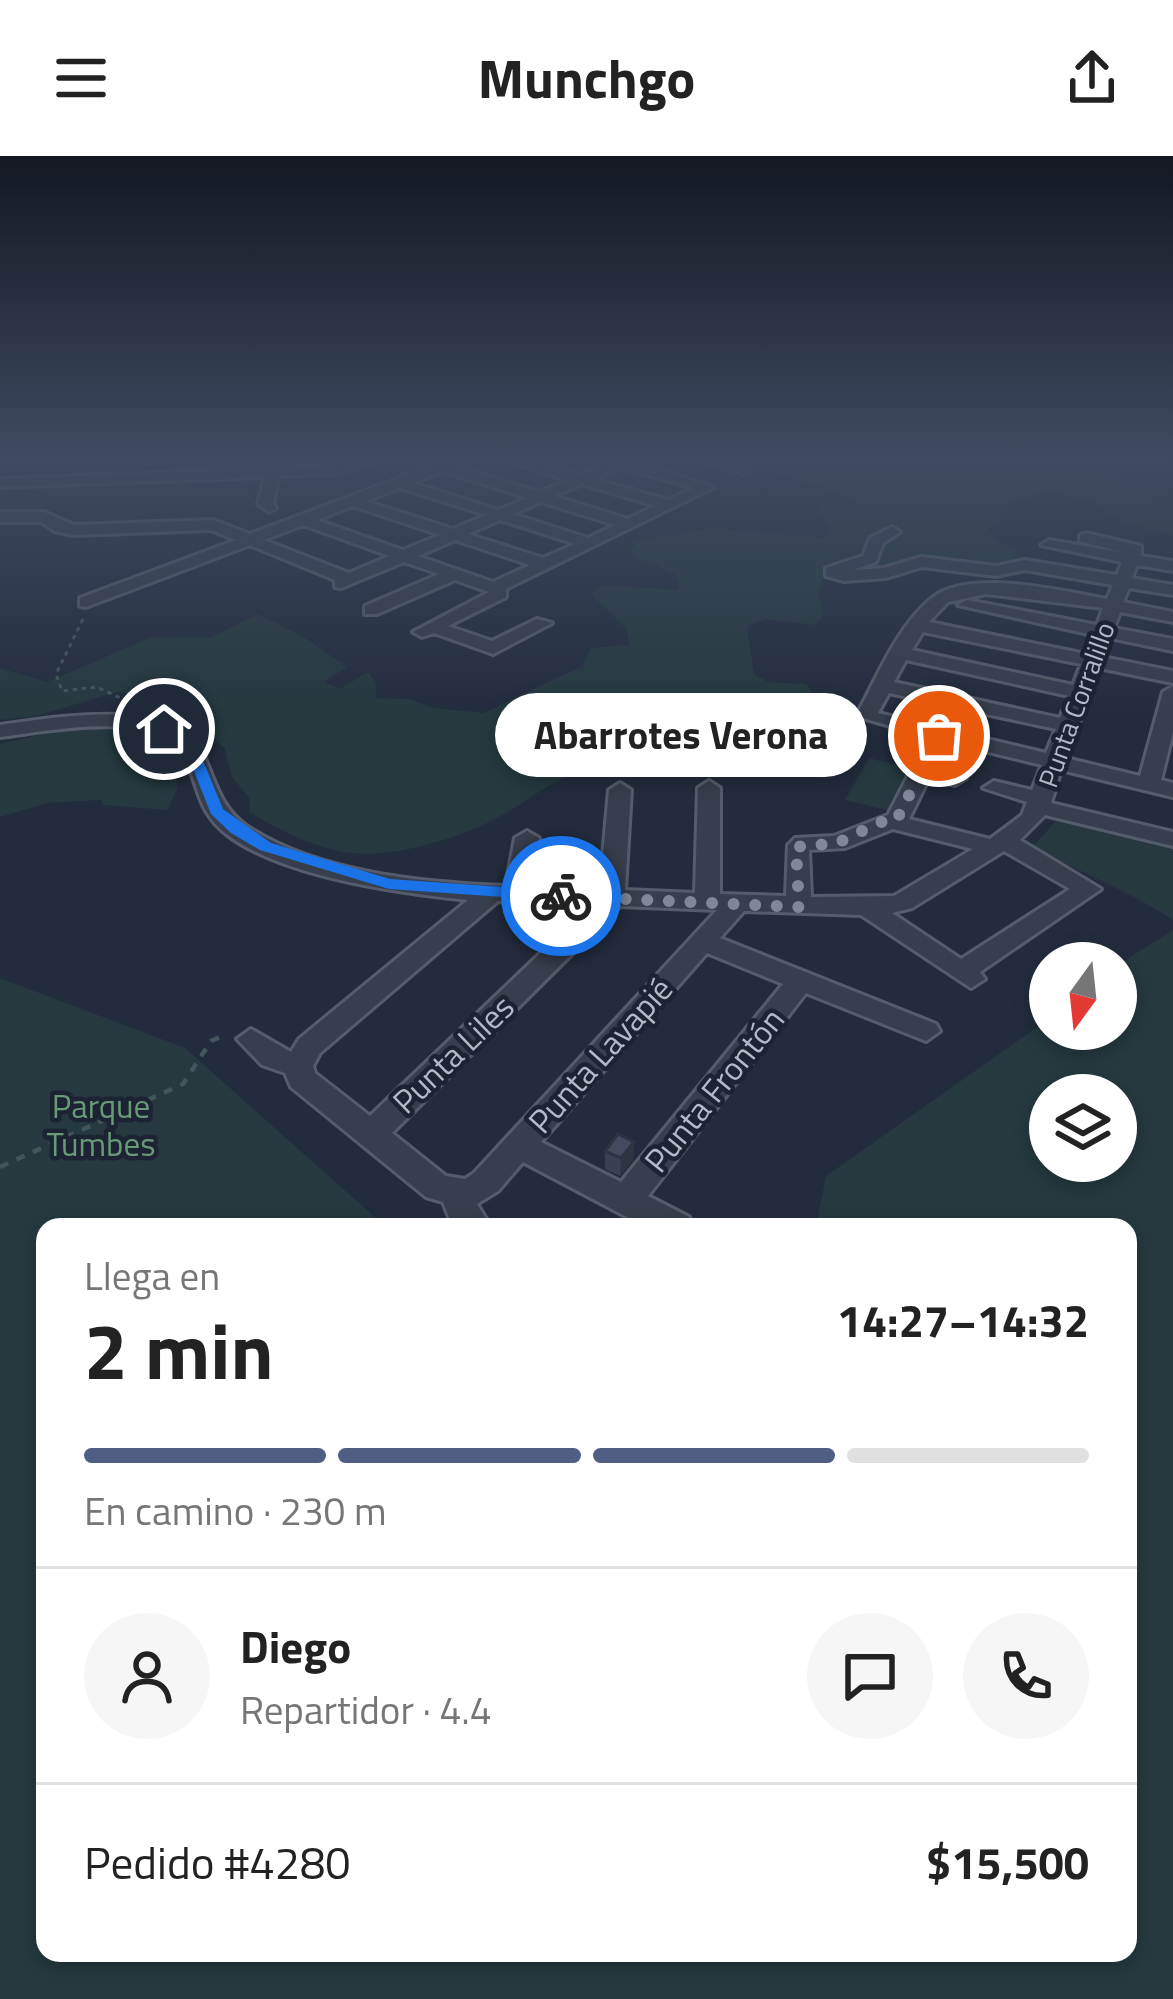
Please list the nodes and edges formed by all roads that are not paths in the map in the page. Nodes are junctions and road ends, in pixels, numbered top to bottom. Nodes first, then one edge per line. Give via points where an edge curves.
1 (242, 544) edge
2 (262, 544) edge
3 (370, 544) edge
4 (431, 544) edge
5 (483, 544) edge
6 (587, 544) edge
7 (875, 544) edge
8 (1086, 544) edge
9 (404, 556) junction
10 (1129, 562) junction
11 (544, 564) junction
12 (1173, 566) edge
13 (454, 574) junction
14 (494, 588) junction
15 (1173, 590) edge
16 (940, 600) junction
17 (86, 602) road end
18 (1114, 606) junction
19 (371, 610) dead end
20 (1173, 617) edge
21 (543, 623) dead end
22 (920, 626) junction
23 (1104, 632) junction
24 (1173, 645) edge
25 (903, 655) junction
26 (1094, 661) junction
27 (1173, 677) edge
28 (884, 686) junction
29 (1082, 692) junction
30 (1173, 692) edge
31 (1069, 726) junction
32 (0, 731) edge
33 (939, 736) junction
34 (1056, 763) junction
35 (921, 770) junction
36 (955, 778) dead end
37 (1149, 785) junction
38 (709, 788) dead end
39 (994, 788) dead end
40 (620, 790) dead end
41 (1173, 790) edge
42 (1041, 803) junction
43 (896, 821) junction
44 (527, 838) dead end
45 (1173, 839) edge
46 (998, 844) junction
47 (504, 894) junction
48 (611, 899) junction
49 (721, 903) junction
50 (799, 907) junction
51 (870, 910) junction
52 (703, 941) junction
53 (801, 980) junction
54 (926, 1031) dead end
55 (251, 1039) road end
56 (298, 1066) junction
57 (371, 1134) junction
58 (519, 1144) junction
59 (458, 1194) junction
60 (626, 1201) junction
61 (466, 1218) edge
62 (659, 1218) edge

1 - 17 street
2 - 9 street via 345,581
3 - 9 street
4 - 9 street
5 - 11 street
6 - 11 street
7 - 10 street via 869,559 832,572 886,573 921,562 996,571
8 - 10 street
9 - 13 street
10 - 12 street
10 - 15 street
10 - 18 street, Punta Corralillo
11 - 14 street
13 - 14 street
13 - 19 street
14 - 21 street via 500,593 425,631 493,649
16 - 18 street via 964,588 1030,590
16 - 22 street
16 - 23 street
18 - 20 street
18 - 23 street, Punta Corralillo
22 - 25 street
22 - 26 street
23 - 24 street
23 - 26 street, Punta Corralillo
25 - 28 street
25 - 29 street
26 - 27 street
26 - 29 street, Punta Corralillo
28 - 31 street
28 - 33 street via 867,718
29 - 31 street, Punta Corralillo
30 - 37 street
31 - 34 street, Punta Corralillo
32 - 47 street, Punta Corralillo via 102,719 164,729 194,754 216,811 250,839 354,876
33 - 34 street
33 - 35 street
34 - 37 street
34 - 42 street, Punta Corralillo
35 - 36 street
35 - 43 street
37 - 41 street
38 - 49 street
39 - 42 street
40 - 48 street
42 - 45 street
42 - 46 street, Punta Corralillo
43 - 46 street
43 - 50 street via 837,843 799,844
44 - 47 street
46 - 51 street, Punta Corralillo via 903,902
46 - 51 street via 1088,889 966,975
47 - 48 street, Punta Corralillo
47 - 56 street via 309,1046
48 - 49 street, Punta Corralillo
48 - 57 street, Punta Liles
49 - 50 street, Punta Corralillo
49 - 52 street, Punta Lavapié
50 - 51 street, Punta Corralillo
52 - 53 street
52 - 58 street, Punta Lavapié
53 - 54 street
53 - 60 street, Punta Frontón
55 - 56 street
56 - 57 street via 302,1079
57 - 59 street via 438,1188
58 - 59 street, Punta Lavapié via 481,1186
58 - 60 street
59 - 61 street
60 - 62 street

